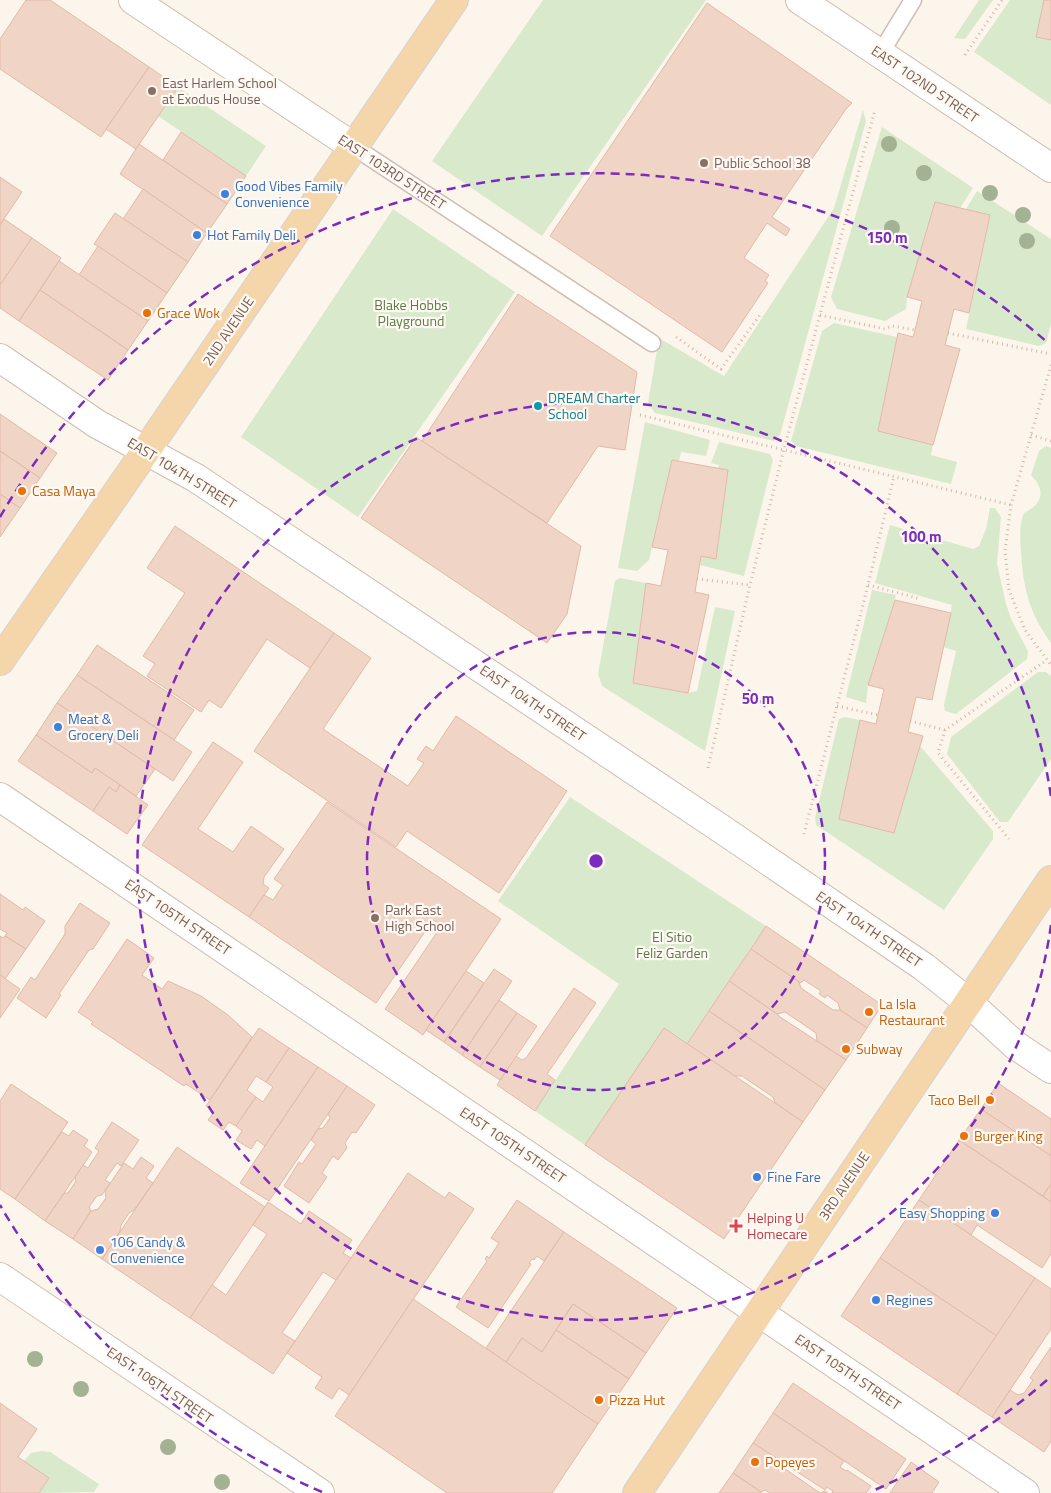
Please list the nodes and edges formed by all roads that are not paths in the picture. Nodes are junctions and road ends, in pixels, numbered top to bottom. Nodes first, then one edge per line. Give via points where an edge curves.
1 (133, 0) edge
2 (454, 0) edge
3 (800, 0) edge
4 (913, 0) edge
5 (880, 54) junction
6 (354, 147) junction
7 (1051, 168) edge
8 (652, 343) road end
9 (0, 358) edge
10 (145, 452) junction
11 (0, 661) edge
12 (0, 797) edge
13 (1051, 880) edge
14 (968, 1002) junction
15 (1051, 1070) edge
16 (0, 1277) edge
17 (760, 1311) junction
18 (320, 1493) edge
19 (637, 1493) edge
20 (1025, 1493) edge

1 - 6 street, EAST 103RD STREET
2 - 6 main road, 2ND AVENUE
3 - 5 street, EAST 102ND STREET
4 - 5 lane
5 - 7 street, EAST 102ND STREET
6 - 8 lane, EAST 103RD STREET
6 - 10 main road, 2ND AVENUE
9 - 10 street, EAST 104TH STREET via 97,424
10 - 11 main road, 2ND AVENUE
10 - 14 street, EAST 104TH STREET via 204,484 723,830 924,966
12 - 17 street, EAST 105TH STREET
13 - 14 main road, 3RD AVENUE
14 - 15 street, EAST 104TH STREET via 1015,1045
14 - 17 main road, 3RD AVENUE
16 - 18 street, EAST 106TH STREET
17 - 19 main road, 3RD AVENUE
17 - 20 street, EAST 105TH STREET

